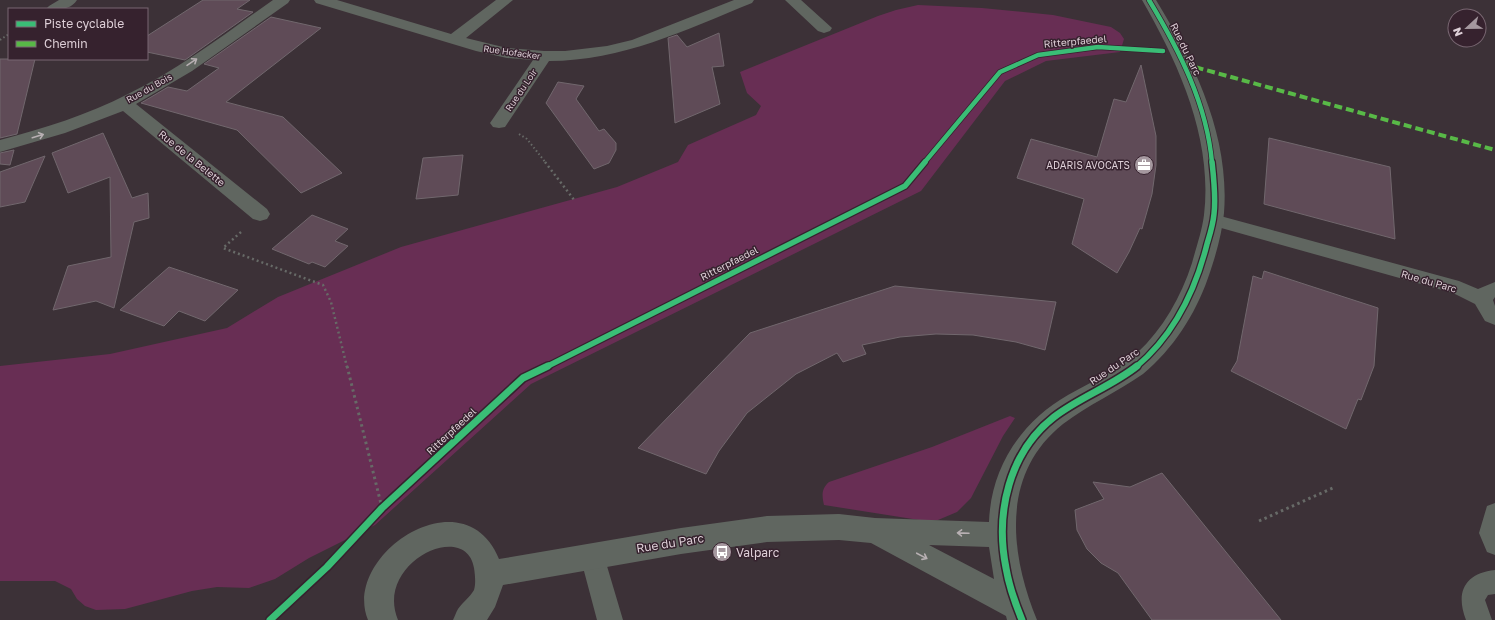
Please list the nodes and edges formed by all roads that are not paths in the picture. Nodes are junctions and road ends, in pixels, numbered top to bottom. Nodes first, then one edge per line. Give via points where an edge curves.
1 (70, 0) edge
2 (283, 0) edge
3 (321, 0) edge
4 (506, 0) edge
5 (747, 0) edge
6 (792, 0) edge
7 (1149, 0) edge
8 (56, 8) edge
9 (824, 28) dead end
10 (453, 40) junction
11 (544, 56) junction
12 (124, 102) junction
13 (499, 123) road end
14 (0, 146) edge
15 (260, 214) road end
16 (1213, 220) junction
17 (1489, 294) edge
18 (1495, 318) edge
19 (1495, 514) edge
20 (875, 531) junction
21 (1002, 534) junction
22 (1495, 544) edge
23 (592, 556) junction
24 (490, 574) junction
25 (1495, 582) edge
26 (1019, 613) edge
27 (383, 620) edge
28 (468, 620) edge
29 (610, 620) edge
30 (1479, 620) edge

1 - 8 street
12 -> 2 street, Rue du Bois via 152,89
3 - 10 street, Rue Hofacker
4 - 10 street
5 - 11 street, Rue Hofacker via 622,48 587,54
6 - 9 street
7 - 16 street, Rue du Parc via 1179,54 1206,121 1214,174
10 - 11 street, Rue Hofacker via 507,53
11 - 13 street, Rue du Loir
14 -> 12 street, Rue du Bois via 68,126
12 - 15 street, Rue de la Belette
16 - 17 lane, Rue du Parc via 1458,288
16 - 21 street, Rue du Parc via 1194,287 1180,315 1164,338 1144,360 1052,418 1028,445 1008,483 1002,508
17 - 18 lane, Rue du Parc via 1485,307
19 - 22 lane via 1492,533
21 -> 20 street, Rue du Parc
20 - 23 street, Rue du Parc via 839,527 767,529
20 -> 26 street, Rue du Parc
21 - 26 street, Rue du Parc via 1007,571
23 - 24 street, Rue du Parc
23 - 29 lane
24 - 27 street via 485,556 475,543 460,536 441,535 422,540 404,551 390,567 380,586 378,602
24 - 28 street via 487,593
25 - 30 lane via 1481,585 1473,593 1473,605

